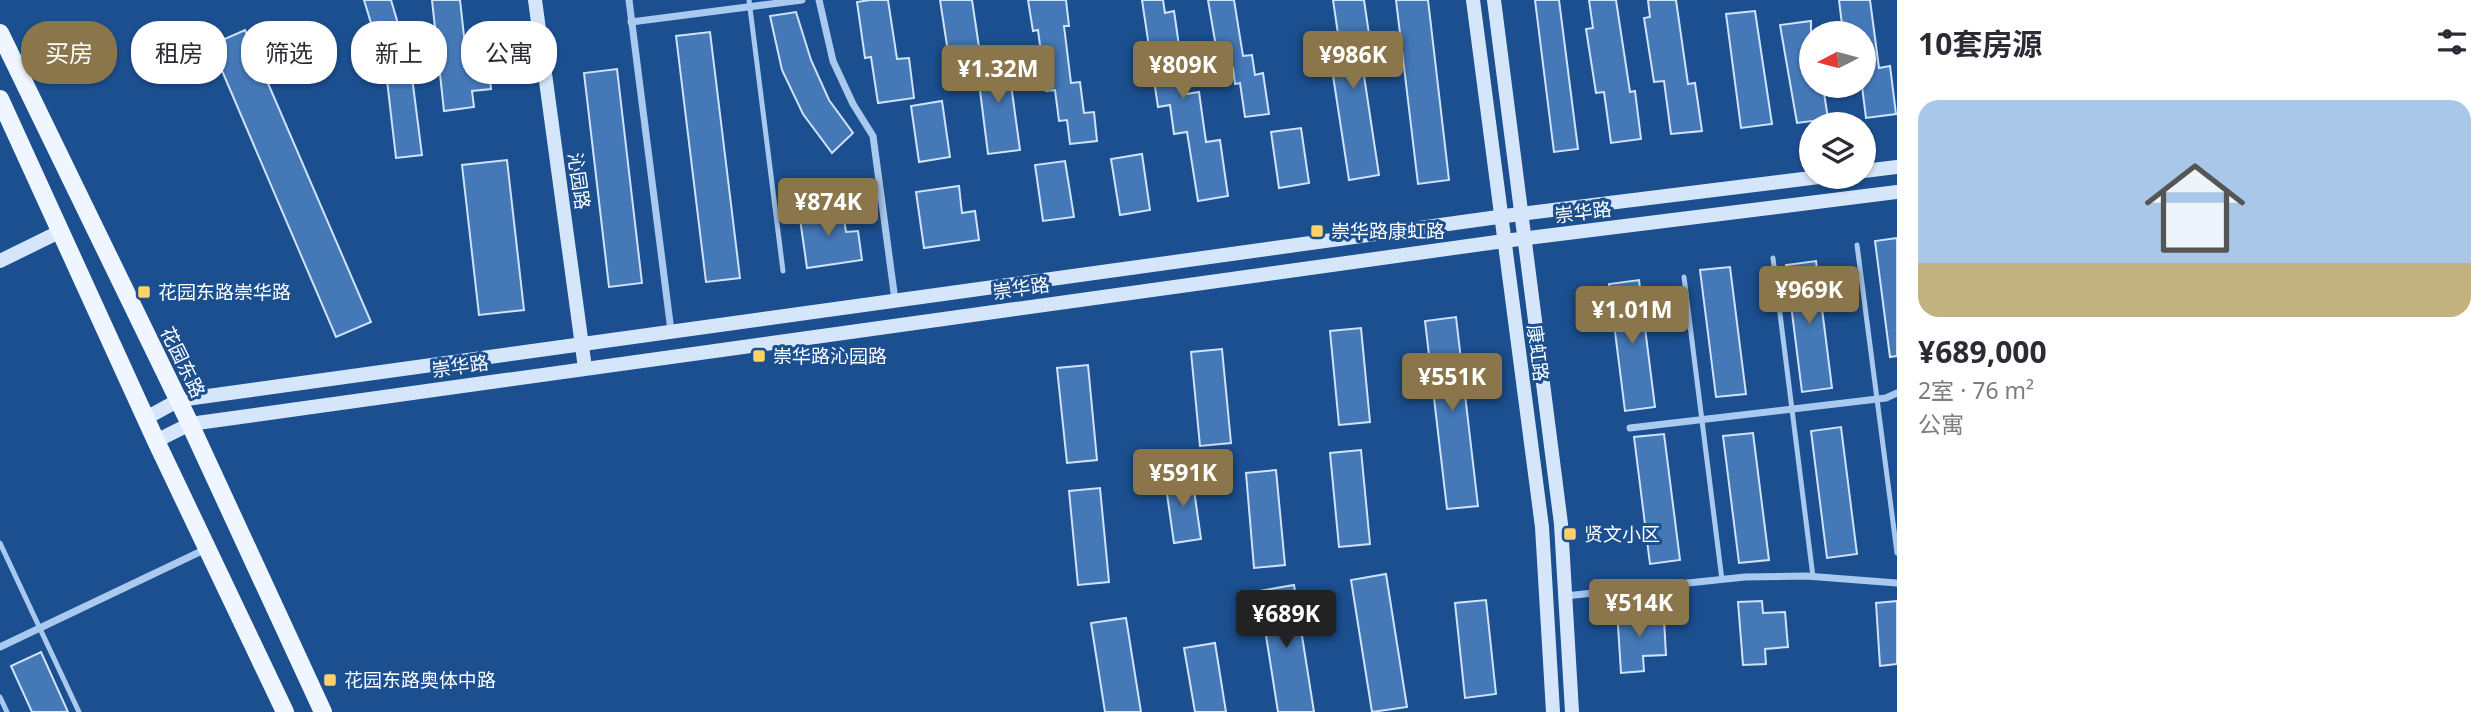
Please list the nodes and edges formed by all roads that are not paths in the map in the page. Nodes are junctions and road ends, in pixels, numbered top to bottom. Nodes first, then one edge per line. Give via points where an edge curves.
1 (534, 0) edge
2 (629, 0) edge
3 (802, 0) edge
4 (819, 0) edge
5 (1473, 0) edge
6 (1494, 0) edge
7 (749, 3) edge
8 (631, 22) junction
9 (0, 33) edge
10 (0, 99) edge
11 (1897, 167) edge
12 (1876, 170) edge
13 (1799, 179) edge
14 (1897, 192) edge
15 (1520, 214) junction
16 (1501, 217) junction
17 (61, 231) junction
18 (1523, 239) junction
19 (1504, 241) junction
20 (1857, 245) dead end
21 (1773, 258) dead end
22 (0, 261) edge
23 (783, 271) dead end
24 (1684, 277) dead end
25 (895, 300) junction
26 (671, 331) junction
27 (582, 344) junction
28 (585, 368) junction
29 (1897, 393) edge
30 (1877, 399) junction
31 (179, 400) junction
32 (1792, 409) junction
33 (146, 418) junction
34 (1702, 420) junction
35 (190, 424) junction
36 (1630, 428) dead end
37 (156, 441) junction
38 (0, 543) edge
39 (208, 548) junction
40 (1897, 553) edge
41 (1813, 577) junction
42 (1722, 580) junction
43 (1897, 583) edge
44 (1565, 596) junction
45 (40, 628) junction
46 (0, 647) edge
47 (0, 697) edge
48 (7, 712) edge
49 (79, 712) edge
50 (285, 712) edge
51 (323, 712) edge
52 (1553, 712) edge
53 (1572, 712) edge

1 - 27 main road, 沁园路
2 - 8 street
3 - 7 street
4 - 25 street via 834,61 873,135
5 - 16 main road, 康虹路
6 - 15 main road, 康虹路
7 - 8 street
7 - 23 lane
8 - 26 street
9 - 31 main road, 花园东路
10 - 17 main road
11 - 12 main road
13 - 15 main road, 崇华路
14 - 18 main road, 崇华路
15 - 16 main road, 崇华路
15 - 18 main road, 康虹路
16 - 19 main road, 康虹路
16 - 25 main road, 崇华路
17 - 22 main road
17 - 33 main road
18 - 19 main road, 崇华路
18 - 44 main road, 康虹路 via 1561,524
19 - 28 main road, 崇华路
19 - 52 main road, 康虹路 via 1542,527
20 - 30 lane
21 - 32 lane
24 - 34 lane
25 - 26 main road, 崇华路
26 - 27 main road, 崇华路
27 - 28 main road, 沁园路
27 - 31 main road, 崇华路
28 - 35 main road, 崇华路
29 - 30 street
30 - 32 street
30 - 40 lane
31 - 33 main road, 崇华路
31 - 35 main road, 花园东路
32 - 34 street
32 - 41 lane
33 - 37 main road
34 - 36 street
34 - 42 lane
35 - 37 main road, 崇华路
35 - 51 main road, 花园东路
37 - 39 main road
38 - 45 lane
39 - 45 street
39 - 50 main road
41 - 42 street
41 - 43 street
42 - 44 street
44 - 53 main road, 康虹路
45 - 46 street
45 - 49 lane
47 - 48 lane

